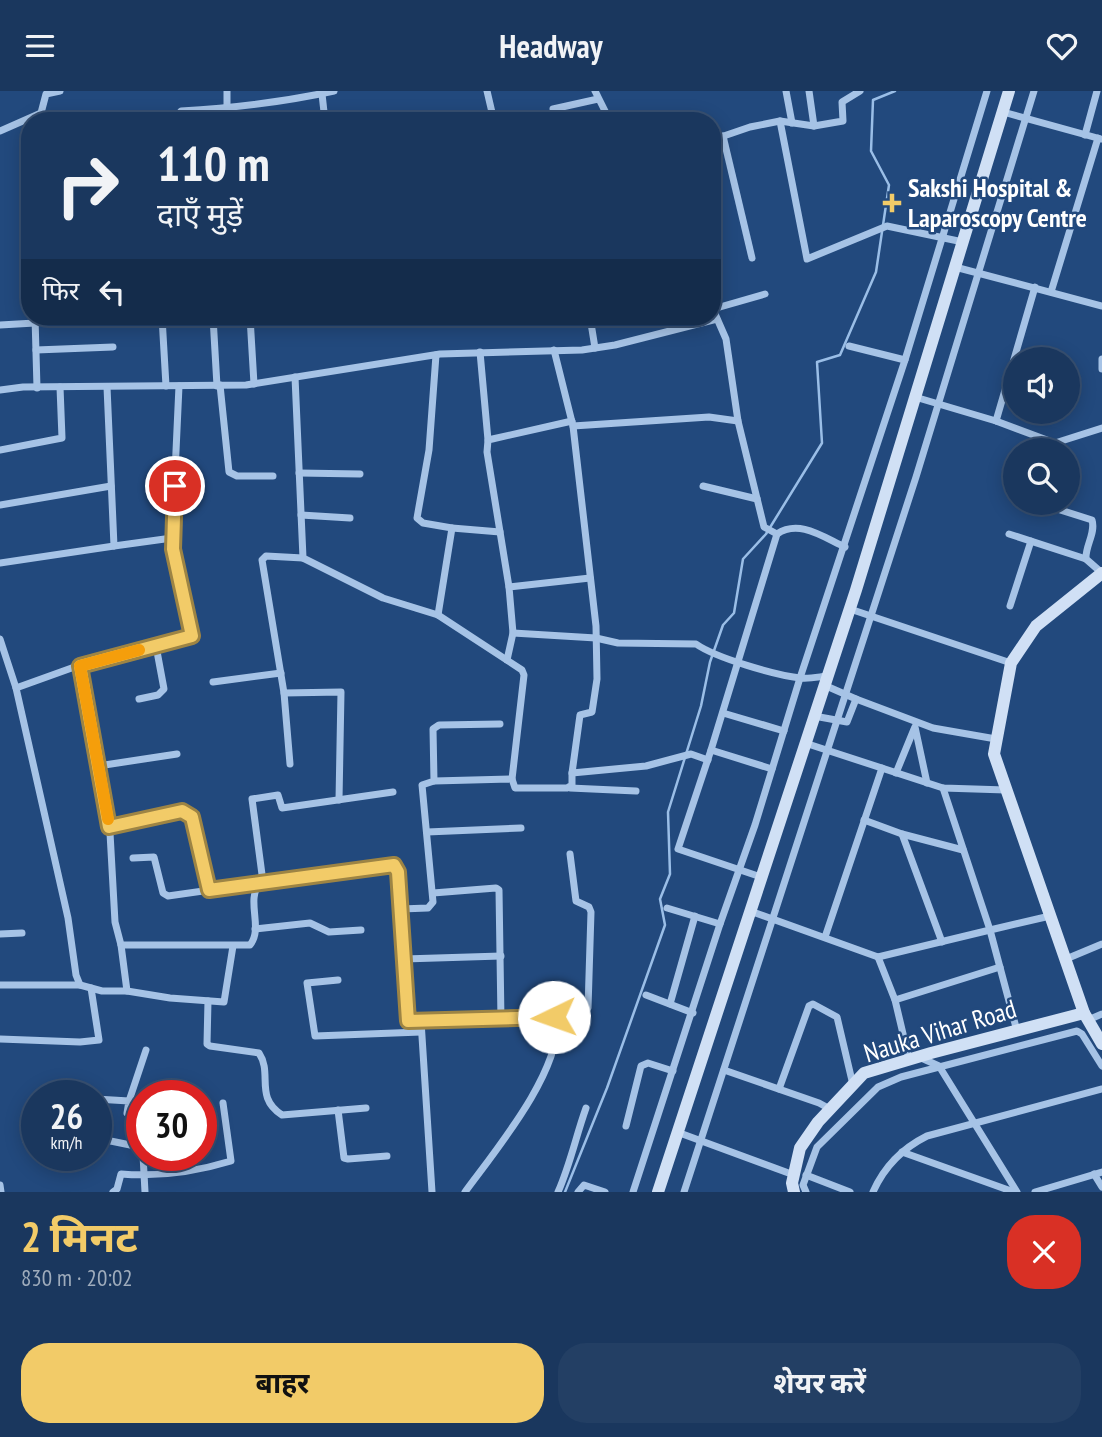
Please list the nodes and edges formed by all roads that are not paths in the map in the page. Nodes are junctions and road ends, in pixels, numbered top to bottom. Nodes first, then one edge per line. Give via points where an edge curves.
1 (60, 91) edge
2 (227, 91) edge
3 (334, 91) edge
4 (487, 91) edge
5 (786, 91) edge
6 (809, 91) edge
7 (860, 91) edge
8 (988, 91) edge
9 (1009, 91) edge
10 (1034, 91) edge
11 (1097, 91) edge
12 (323, 94) junction
13 (596, 95) edge
14 (227, 108) junction
15 (553, 109) dead end
16 (41, 112) edge
17 (180, 112) edge
18 (324, 112) edge
19 (492, 112) edge
20 (605, 112) edge
21 (1003, 112) junction
22 (1026, 119) junction
23 (780, 121) junction
24 (21, 122) edge
25 (792, 123) junction
26 (814, 126) junction
27 (0, 131) edge
28 (1085, 135) junction
29 (723, 137) joint
30 (1100, 139) edge
31 (943, 237) junction
32 (963, 242) junction
33 (752, 258) dead end
34 (955, 267) junction
35 (980, 272) junction
36 (1035, 287) junction
37 (1051, 292) junction
38 (765, 294) dead end
39 (721, 306) edge
40 (1102, 306) edge
41 (21, 322) edge
42 (0, 325) edge
43 (35, 326) edge
44 (163, 326) edge
45 (214, 326) edge
46 (251, 326) edge
47 (591, 326) edge
48 (688, 326) edge
49 (721, 326) edge
50 (849, 346) dead end
51 (113, 347) dead end
52 (595, 348) junction
53 (36, 350) junction
54 (554, 351) junction
55 (480, 352) junction
56 (436, 355) junction
57 (1102, 359) edge
58 (905, 360) junction
59 (1102, 369) edge
60 (295, 377) junction
61 (254, 384) junction
62 (219, 385) junction
63 (166, 386) junction
64 (179, 386) junction
65 (60, 387) junction
66 (107, 387) junction
67 (37, 388) junction
68 (0, 390) edge
69 (915, 397) junction
70 (939, 404) junction
71 (738, 421) junction
72 (996, 421) junction
73 (572, 424) junction
74 (1102, 428) edge
75 (488, 440) junction
76 (0, 450) edge
77 (299, 473) junction
78 (360, 474) dead end
79 (273, 476) dead end
80 (111, 486) junction
81 (703, 487) dead end
82 (757, 499) junction
83 (0, 505) edge
84 (301, 515) junction
85 (1076, 515) edge
86 (350, 518) dead end
87 (452, 528) junction
88 (500, 532) junction
89 (775, 533) junction
90 (1009, 534) dead end
91 (172, 538) junction
92 (1031, 541) junction
93 (114, 546) junction
94 (845, 547) junction
95 (303, 558) junction
96 (1086, 559) junction
97 (0, 563) edge
98 (1102, 573) edge
99 (590, 578) junction
100 (509, 587) junction
101 (1010, 606) dead end
102 (850, 609) junction
103 (438, 615) junction
104 (872, 616) junction
105 (513, 633) junction
106 (596, 638) junction
107 (0, 639) edge
108 (156, 646) junction
109 (507, 660) junction
110 (738, 663) junction
111 (1011, 663) junction
112 (3, 664) edge
113 (80, 666) junction
114 (281, 673) junction
115 (800, 678) junction
116 (826, 681) junction
117 (213, 682) dead end
118 (16, 688) junction
119 (285, 693) junction
120 (847, 693) junction
121 (139, 699) dead end
122 (856, 699) junction
123 (723, 713) junction
124 (814, 716) junction
125 (838, 719) junction
126 (500, 724) dead end
127 (916, 725) junction
128 (784, 731) junction
129 (996, 739) junction
130 (805, 743) junction
131 (711, 750) junction
132 (828, 750) junction
133 (177, 754) dead end
134 (708, 760) junction
135 (290, 764) dead end
136 (99, 766) junction
137 (882, 768) junction
138 (772, 769) junction
139 (572, 773) junction
140 (896, 773) junction
141 (512, 779) junction
142 (433, 781) junction
143 (927, 783) junction
144 (570, 788) junction
145 (943, 788) junction
146 (1006, 790) junction
147 (636, 791) dead end
148 (393, 792) dead end
149 (339, 800) junction
150 (864, 820) junction
151 (109, 827) junction
152 (521, 828) dead end
153 (427, 832) junction
154 (902, 834) junction
155 (963, 851) junction
156 (570, 854) dead end
157 (133, 858) dead end
158 (739, 869) junction
159 (761, 877) junction
160 (261, 882) junction
161 (209, 890) junction
162 (433, 893) junction
163 (667, 908) dead end
164 (401, 909) junction
165 (750, 911) junction
166 (695, 916) junction
167 (1050, 916) junction
168 (773, 920) junction
169 (720, 924) junction
170 (255, 929) junction
171 (360, 930) dead end
172 (990, 930) junction
173 (22, 933) dead end
174 (0, 934) edge
175 (825, 937) junction
176 (942, 942) junction
177 (1102, 944) edge
178 (121, 945) junction
179 (233, 946) junction
180 (501, 955) junction
181 (878, 957) junction
182 (1066, 959) junction
183 (404, 960) junction
184 (1000, 967) junction
185 (338, 980) dead end
186 (0, 985) edge
187 (80, 985) junction
188 (91, 988) junction
189 (127, 992) junction
190 (646, 995) dead end
191 (895, 1000) junction
192 (208, 1001) junction
193 (670, 1004) junction
194 (693, 1013) junction
195 (1102, 1014) edge
196 (1086, 1016) junction
197 (554, 1017) junction
198 (501, 1020) junction
199 (421, 1021) junction
200 (1017, 1031) junction
201 (421, 1032) junction
202 (0, 1039) edge
203 (1102, 1044) edge
204 (146, 1050) dead end
205 (914, 1058) junction
206 (939, 1066) junction
207 (1102, 1066) edge
208 (724, 1070) junction
209 (673, 1071) junction
210 (864, 1073) junction
211 (136, 1080) edge
212 (853, 1085) junction
213 (878, 1087) junction
214 (779, 1089) junction
215 (1102, 1089) edge
216 (223, 1104) dead end
217 (366, 1108) dead end
218 (586, 1108) dead end
219 (830, 1109) junction
220 (338, 1110) junction
221 (976, 1123) junction
222 (626, 1126) dead end
223 (677, 1132) junction
224 (700, 1141) junction
225 (902, 1152) junction
226 (387, 1156) dead end
227 (144, 1171) edge
228 (1098, 1173) edge
229 (800, 1175) junction
230 (145, 1176) junction
231 (0, 1185) edge
232 (1102, 1187) edge
233 (1, 1192) edge
234 (113, 1192) edge
235 (145, 1192) edge
236 (432, 1192) edge
237 (465, 1192) edge
238 (558, 1192) edge
239 (578, 1192) edge
240 (604, 1192) edge
241 (633, 1192) edge
242 (658, 1192) edge
243 (684, 1192) edge
244 (794, 1192) edge
245 (806, 1192) edge
246 (850, 1192) edge
247 (873, 1192) edge
248 (1016, 1192) edge
249 (1035, 1192) edge

1 - 16 street via 46,94
2 - 14 street
3 - 12 street
4 - 19 street
5 - 25 street
6 - 26 street
7 - 26 street via 842,102 843,121
8 - 31 street
9 - 21 main road
10 - 22 street
11 - 28 street
12 - 14 street
12 - 18 street
13 - 15 street
13 - 20 street
14 - 17 street
21 - 22 street
21 - 32 main road
22 - 28 street
22 - 35 street
23 - 25 street
23 - 29 street
23 - 31 street via 807,259 887,226
24 - 27 street
25 - 26 street
28 - 30 street
29 - 33 street
30 - 37 street
31 - 32 street
31 - 58 street
32 - 34 main road
34 - 35 street
34 - 69 main road
35 - 36 street
35 - 70 street
36 - 37 street
36 - 72 street
37 - 40 street
38 - 39 street
41 - 42 street
43 - 53 street
44 - 63 street
45 - 62 street
46 - 61 street
47 - 52 street
48 - 52 street
49 - 71 street
50 - 58 street
51 - 53 street
52 - 54 street
53 - 67 street
54 - 55 street
54 - 73 street
55 - 56 street
55 - 75 street
56 - 60 street
56 - 87 street via 429,450 417,518
57 - 59 street
58 - 94 street
60 - 61 street
60 - 77 street
61 - 62 street
62 - 64 street
62 - 79 street via 229,472
63 - 64 street
63 - 66 street
64 - 91 street
65 - 66 street
65 - 67 street
65 - 76 street via 62,438
66 - 80 street
67 - 68 street
69 - 70 street
69 - 102 main road
70 - 72 street
70 - 104 street
71 - 73 street via 709,417
71 - 82 street
72 - 74 street via 1055,443
73 - 75 street
73 - 99 street
75 - 88 street
77 - 78 street
77 - 84 street
80 - 83 street
80 - 93 street
81 - 82 street
82 - 89 street via 764,527
84 - 86 street
84 - 95 street
85 - 96 street via 1094,525
87 - 88 street
87 - 103 street
88 - 100 street
89 - 94 street via 800,527
89 - 110 street
90 - 92 street
91 - 93 street
91 - 108 street via 193,633
92 - 96 street
92 - 101 street
93 - 97 street
94 - 115 street
95 - 103 street via 383,598
95 - 114 street via 262,558
96 - 98 street
98 - 111 main road via 1036,626
99 - 100 street
99 - 106 street
100 - 105 street
102 - 104 street
102 - 116 main road
103 - 109 street
104 - 111 street
104 - 120 street
105 - 106 street
105 - 109 street
106 - 110 street via 618,643 696,644
106 - 139 street via 596,695 592,712 580,715
107 - 112 street
108 - 113 street
108 - 121 street via 164,689
109 - 141 street via 524,675
110 - 115 street
110 - 123 street
111 - 129 main road
112 - 118 street
113 - 118 street
113 - 136 street
114 - 117 street
114 - 119 street
115 - 116 street
115 - 128 street
116 - 120 street
116 - 124 main road
118 - 187 street
119 - 135 street
119 - 149 street via 341,691
120 - 122 street
120 - 125 street
122 - 125 street via 847,722
122 - 127 street
123 - 128 street
123 - 131 street
124 - 125 street
124 - 130 main road
125 - 132 street
126 - 142 street via 435,726
127 - 129 street
127 - 140 street
127 - 143 street
128 - 138 street
129 - 146 main road via 994,754
130 - 132 street
130 - 159 main road
131 - 134 street
131 - 138 street
132 - 137 street
132 - 168 street
133 - 136 street
134 - 139 street via 687,755 646,765
134 - 158 street via 678,849
136 - 151 street
137 - 140 street
137 - 150 street
138 - 158 street
139 - 144 street
140 - 143 street
141 - 142 street
141 - 144 street via 515,788
142 - 153 street via 422,785
143 - 145 street
144 - 147 street
145 - 146 street
145 - 155 street
146 - 167 main road
148 - 149 street
149 - 160 street via 282,808 277,795 251,800
150 - 154 street
150 - 175 street
151 - 161 street via 187,813 192,817
151 - 178 street
152 - 153 street
153 - 162 street
154 - 155 street
154 - 176 street
155 - 172 street
156 - 197 street via 576,901 592,912 588,1008
157 - 161 street via 153,857 164,895
158 - 159 street
158 - 169 street
159 - 165 main road
160 - 161 street
160 - 164 street via 394,865
160 - 170 street via 255,888
162 - 164 street via 428,908
162 - 180 street via 499,890
163 - 166 street
164 - 183 street
165 - 168 street
165 - 223 main road
166 - 169 street
166 - 193 street
167 - 172 street
167 - 182 main road
168 - 175 street
168 - 208 street
169 - 194 street
170 - 171 street via 310,923 330,932
170 - 179 street via 250,945
172 - 176 street
172 - 184 street
173 - 174 street
175 - 181 street
176 - 181 street
177 - 182 street
178 - 179 street
178 - 189 street
179 - 192 street via 226,1001
180 - 183 street
180 - 198 street
181 - 191 street
182 - 196 main road
183 - 199 street via 407,1020
184 - 191 street
184 - 200 street
185 - 201 street via 307,983 315,1036
186 - 187 street
187 - 188 street
188 - 189 street
188 - 202 street via 99,1040
189 - 192 street
190 - 193 street
191 - 205 street
192 - 220 street via 207,1044 259,1053 264,1091 275,1111 282,1115
193 - 194 street
194 - 209 street
195 - 196 street
196 - 200 main road, Nauka Vihar Road
196 - 203 main road
197 - 198 street
197 - 237 street via 555,1045 540,1083
198 - 199 street
199 - 201 street
200 - 205 main road, Nauka Vihar Road
201 - 236 street
204 - 211 street
205 - 206 street
205 - 210 main road, Nauka Vihar Road
206 - 207 street via 1077,1031
206 - 213 street
206 - 221 street
208 - 214 street
208 - 224 street
209 - 222 street via 648,1063 641,1066
209 - 241 street
210 - 212 main road, Nauka Vihar Road
210 - 213 street
212 - 214 street via 837,1017 813,1004
212 - 219 main road, Nauka Vihar Road
213 - 229 street via 817,1147
214 - 219 street
215 - 221 street
216 - 230 street via 231,1161
217 - 220 street
218 - 238 street
219 - 229 main road, Nauka Vihar Road via 800,1148
220 - 226 street via 344,1158
221 - 225 street via 927,1136
221 - 248 street
223 - 224 street
223 - 242 main road
224 - 229 street
224 - 243 street
225 - 247 street
225 - 248 street
227 - 230 street
228 - 232 street
228 - 249 street
229 - 244 main road, Nauka Vihar Road via 792,1183
229 - 245 street
229 - 246 street
230 - 234 street via 120,1174
230 - 235 street
231 - 233 street
239 - 240 street via 584,1185

